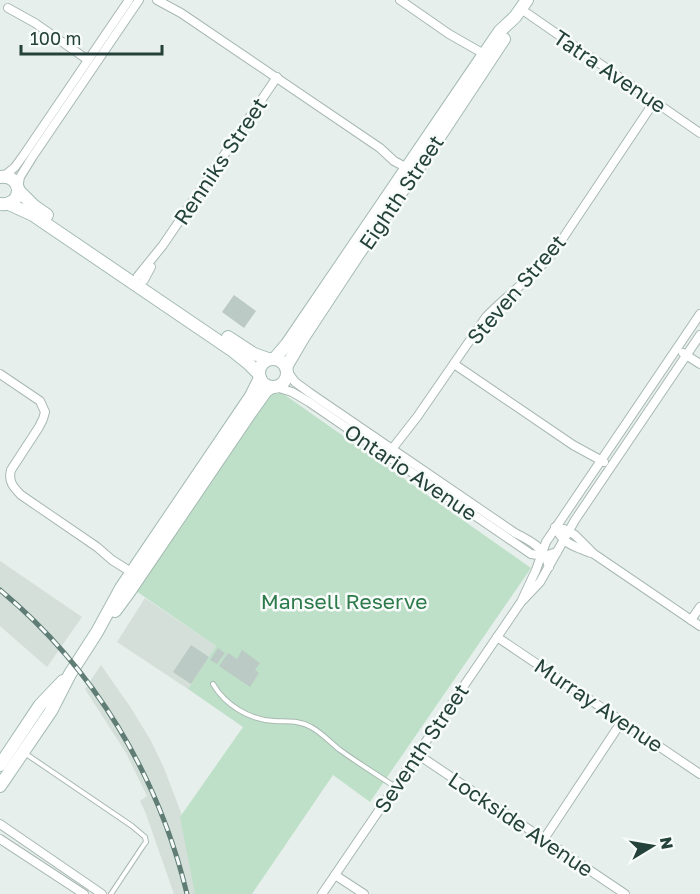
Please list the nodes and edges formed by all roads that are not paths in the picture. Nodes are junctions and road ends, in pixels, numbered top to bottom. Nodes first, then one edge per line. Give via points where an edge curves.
1 (129, 0) edge
2 (139, 0) edge
3 (158, 0) edge
4 (166, 0) edge
5 (399, 0) edge
6 (8, 8) dead end
7 (521, 9) edge
8 (182, 13) junction
9 (484, 59) junction
10 (88, 60) junction
11 (277, 77) junction
12 (654, 102) junction
13 (700, 133) edge
14 (411, 168) junction
15 (2, 176) edge
16 (18, 189) junction
17 (3, 205) edge
18 (141, 278) junction
19 (700, 314) edge
20 (700, 335) edge
21 (676, 348) junction
22 (687, 355) junction
23 (271, 359) junction
24 (454, 364) junction
25 (700, 364) edge
26 (287, 370) junction
27 (0, 374) edge
28 (260, 376) junction
29 (274, 387) junction
30 (393, 453) junction
31 (599, 463) junction
32 (609, 470) junction
33 (555, 527) junction
34 (569, 531) junction
35 (564, 540) junction
36 (557, 552) junction
37 (543, 554) junction
38 (594, 554) junction
39 (549, 567) junction
40 (133, 570) junction
41 (521, 602) junction
42 (700, 607) edge
43 (691, 620) junction
44 (700, 626) edge
45 (97, 632) junction
46 (497, 637) junction
47 (213, 684) dead end
48 (622, 721) junction
49 (18, 748) junction
50 (417, 754) junction
51 (0, 765) edge
52 (700, 774) edge
53 (0, 786) edge
54 (395, 787) junction
55 (0, 824) edge
56 (0, 839) edge
57 (544, 839) junction
58 (335, 875) junction
59 (84, 894) edge
60 (102, 894) edge
61 (111, 894) edge
62 (322, 894) edge
63 (364, 894) edge
64 (625, 894) edge

1 - 10 street
2 - 16 street via 33,156 20,177
3 - 8 street
4 - 8 street
5 - 9 street
6 - 10 street
7 - 9 street, Eighth Street via 500,31
7 - 12 street, Tatra Avenue
8 - 11 street
9 - 14 street, Eighth Street
10 - 15 street via 15,167
11 - 14 street via 394,161
11 - 18 street, Renniks Street
12 - 13 street, Tatra Avenue
12 - 24 street, Steven Street via 550,255 486,317
14 - 23 street, Eighth Street via 287,344
14 - 26 street, Eighth Street via 298,346
15 - 16 street via 13,180
16 - 17 street via 16,199
16 - 18 street via 34,206
17 - 28 street via 33,215 233,351
18 - 23 street via 254,354
19 - 21 street, Seventh Street
20 - 22 street, Seventh Street
21 - 22 street
21 - 31 street, Seventh Street
22 - 25 street
22 - 32 street, Seventh Street
23 - 26 street via 282,361
23 - 28 street via 261,365
24 - 30 street, Steven Street
24 - 31 street
26 - 29 street via 283,383
26 - 30 street, Ontario Avenue via 309,393
27 - 40 street via 40,401 45,412 11,470 11,484 112,560
28 - 29 street via 265,384
28 - 40 street via 245,405
29 - 30 street, Ontario Avenue via 292,392
29 - 45 street via 266,391 129,592
30 - 37 street, Ontario Avenue via 531,554
31 - 32 street
31 - 33 street, Seventh Street
32 - 34 street, Seventh Street
33 - 34 street
33 - 35 street
33 - 37 street, Seventh Street
34 - 35 street, Seventh Street
34 - 38 street
35 - 36 street, Seventh Street
35 - 38 street
36 - 37 street
36 - 39 street, Seventh Street
37 - 39 street
37 - 41 street, Seventh Street
38 - 43 street
39 - 41 street, Seventh Street
40 - 45 street
41 - 46 street, Seventh Street
42 - 43 street
43 - 44 street
45 - 49 street via 51,711
46 - 48 street, Murray Avenue
46 - 50 street, Seventh Street
47 - 54 lane via 224,699 253,717 309,726
48 - 52 street, Murray Avenue
48 - 57 street
49 - 51 street
49 - 53 street
49 - 61 lane via 145,837 146,842
50 - 54 street, Seventh Street
50 - 57 street, Lockside Avenue
54 - 58 street, Seventh Street
55 - 60 street
56 - 59 street
57 - 64 street, Lockside Avenue
58 - 62 street, Seventh Street
58 - 63 street

